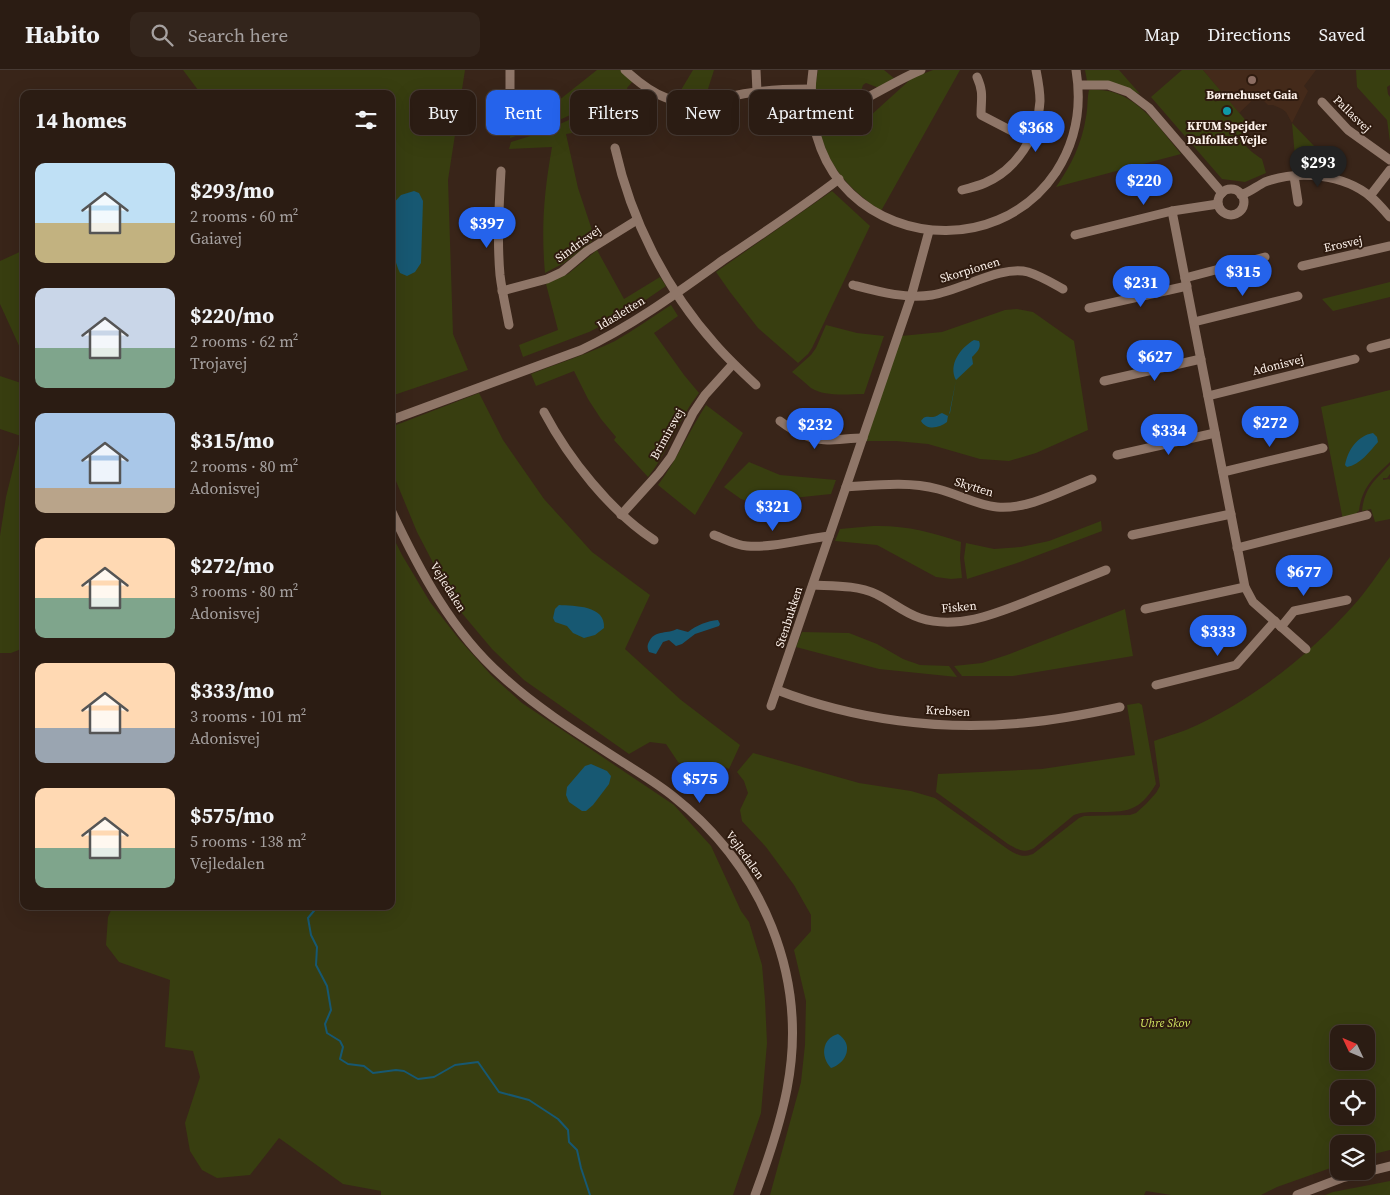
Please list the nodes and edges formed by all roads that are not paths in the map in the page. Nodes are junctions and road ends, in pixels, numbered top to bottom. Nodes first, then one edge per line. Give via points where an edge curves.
1 (510, 70) edge
2 (756, 70) edge
3 (813, 70) edge
4 (921, 70) edge
5 (1036, 70) edge
6 (1076, 70) edge
7 (631, 72) edge
8 (977, 76) dead end
9 (1078, 85) junction
10 (811, 89) junction
11 (510, 90) edge
12 (757, 90) edge
13 (793, 90) edge
14 (749, 93) edge
15 (872, 95) edge
16 (1322, 102) dead end
17 (1029, 140) junction
18 (614, 148) dead end
19 (1390, 160) edge
20 (1390, 170) edge
21 (501, 171) dead end
22 (1294, 176) junction
23 (839, 179) junction
24 (962, 190) dead end
25 (1222, 192) junction
26 (1241, 195) junction
27 (1370, 196) junction
28 (1298, 202) dead end
29 (1218, 204) junction
30 (1172, 211) junction
31 (1390, 217) edge
32 (638, 220) junction
33 (929, 230) junction
34 (1075, 235) dead end
35 (1390, 246) edge
36 (1265, 257) dead end
37 (1302, 266) dead end
38 (1186, 282) junction
39 (853, 285) dead end
40 (1063, 289) dead end
41 (502, 290) junction
42 (676, 293) junction
43 (1298, 296) dead end
44 (911, 297) junction
45 (1089, 308) dead end
46 (1194, 322) junction
47 (509, 325) dead end
48 (1390, 343) edge
49 (1371, 348) dead end
50 (1201, 359) junction
51 (1355, 359) dead end
52 (733, 364) junction
53 (1104, 381) dead end
54 (756, 385) dead end
55 (1208, 396) junction
56 (544, 412) dead end
57 (395, 419) edge
58 (780, 421) dead end
59 (1215, 433) junction
60 (863, 438) junction
61 (1323, 448) dead end
62 (1117, 455) dead end
63 (1223, 472) junction
64 (1092, 479) dead end
65 (846, 487) junction
66 (622, 514) junction
67 (1231, 514) junction
68 (1367, 516) dead end
69 (395, 518) edge
70 (714, 535) dead end
71 (1132, 535) dead end
72 (829, 536) junction
73 (654, 540) dead end
74 (1237, 548) junction
75 (1106, 570) dead end
76 (812, 585) junction
77 (1245, 587) junction
78 (1347, 600) dead end
79 (1145, 610) dead end
80 (1278, 624) junction
81 (1306, 649) dead end
82 (1156, 685) dead end
83 (777, 690) junction
84 (771, 706) dead end
85 (1120, 708) dead end
86 (1390, 1166) edge
87 (756, 1195) edge
88 (1297, 1195) edge

1 - 11 street
2 - 12 street
3 - 10 street
4 - 15 street
5 - 17 street via 1040,99 1038,118
6 - 9 street
7 - 14 street via 642,86 653,93 679,102 702,102
8 - 17 street via 983,97 981,115
9 - 25 street via 1108,85 1128,92 1149,108
9 - 33 street via 1078,114 1071,143 1052,178 1036,196 988,224 969,229
10 - 13 street
10 - 23 street via 812,118 818,140
16 - 19 street, Pallasvej via 1348,130
17 - 24 street via 1010,166 996,177
18 - 32 street
20 - 27 street
21 - 41 street via 498,224
22 - 26 street via 1264,183
22 - 27 street via 1333,178
22 - 28 street
23 - 33 street via 854,196 882,216 903,225
23 - 42 street, Idasletten
25 - 26 street via 1230,189
25 - 29 street
26 - 29 street via 1243,206 1236,214 1227,215
27 - 31 street
29 - 30 street
30 - 34 street
30 - 38 street
32 - 41 street, Sindrisvej via 587,251 562,272
32 - 42 street
33 - 44 street, Stenbukken
35 - 37 street, Erosvej
36 - 38 street
38 - 45 street
38 - 46 street
39 - 44 street
40 - 44 street, Skorpionen via 1037,275 1014,270 957,289
41 - 47 street
42 - 52 street
42 - 57 street, Idasletten via 620,330 581,350
43 - 46 street
44 - 60 street, Stenbukken
46 - 50 street
48 - 49 street
50 - 53 street
50 - 55 street
51 - 55 street, Adonisvej
52 - 54 street
52 - 66 street, Brimirsvej via 692,413 659,473
55 - 59 street
56 - 66 street via 581,468
58 - 60 street via 810,437 826,440
59 - 62 street
59 - 63 street
60 - 65 street, Stenbukken
61 - 63 street
63 - 67 street
64 - 65 street, Skytten via 1031,503 997,507 916,485
65 - 72 street, Stenbukken
66 - 73 street
67 - 71 street
67 - 74 street
68 - 74 street
69 - 87 street, Vejledalen via 435,594 476,650 531,700 673,796 714,834 749,879 780,950 792,1014 788,1086
70 - 72 street via 747,546
72 - 76 street, Stenbukken
74 - 77 street
75 - 76 street, Fisken via 995,614 954,622 920,618 860,588
76 - 83 street, Stenbukken
77 - 79 street
77 - 80 street via 1253,602
78 - 80 street via 1294,611
80 - 81 street
80 - 82 street via 1236,665
83 - 84 street, Stenbukken
83 - 85 street, Krebsen via 886,719 961,726 1023,723
86 - 88 street via 1342,1178

